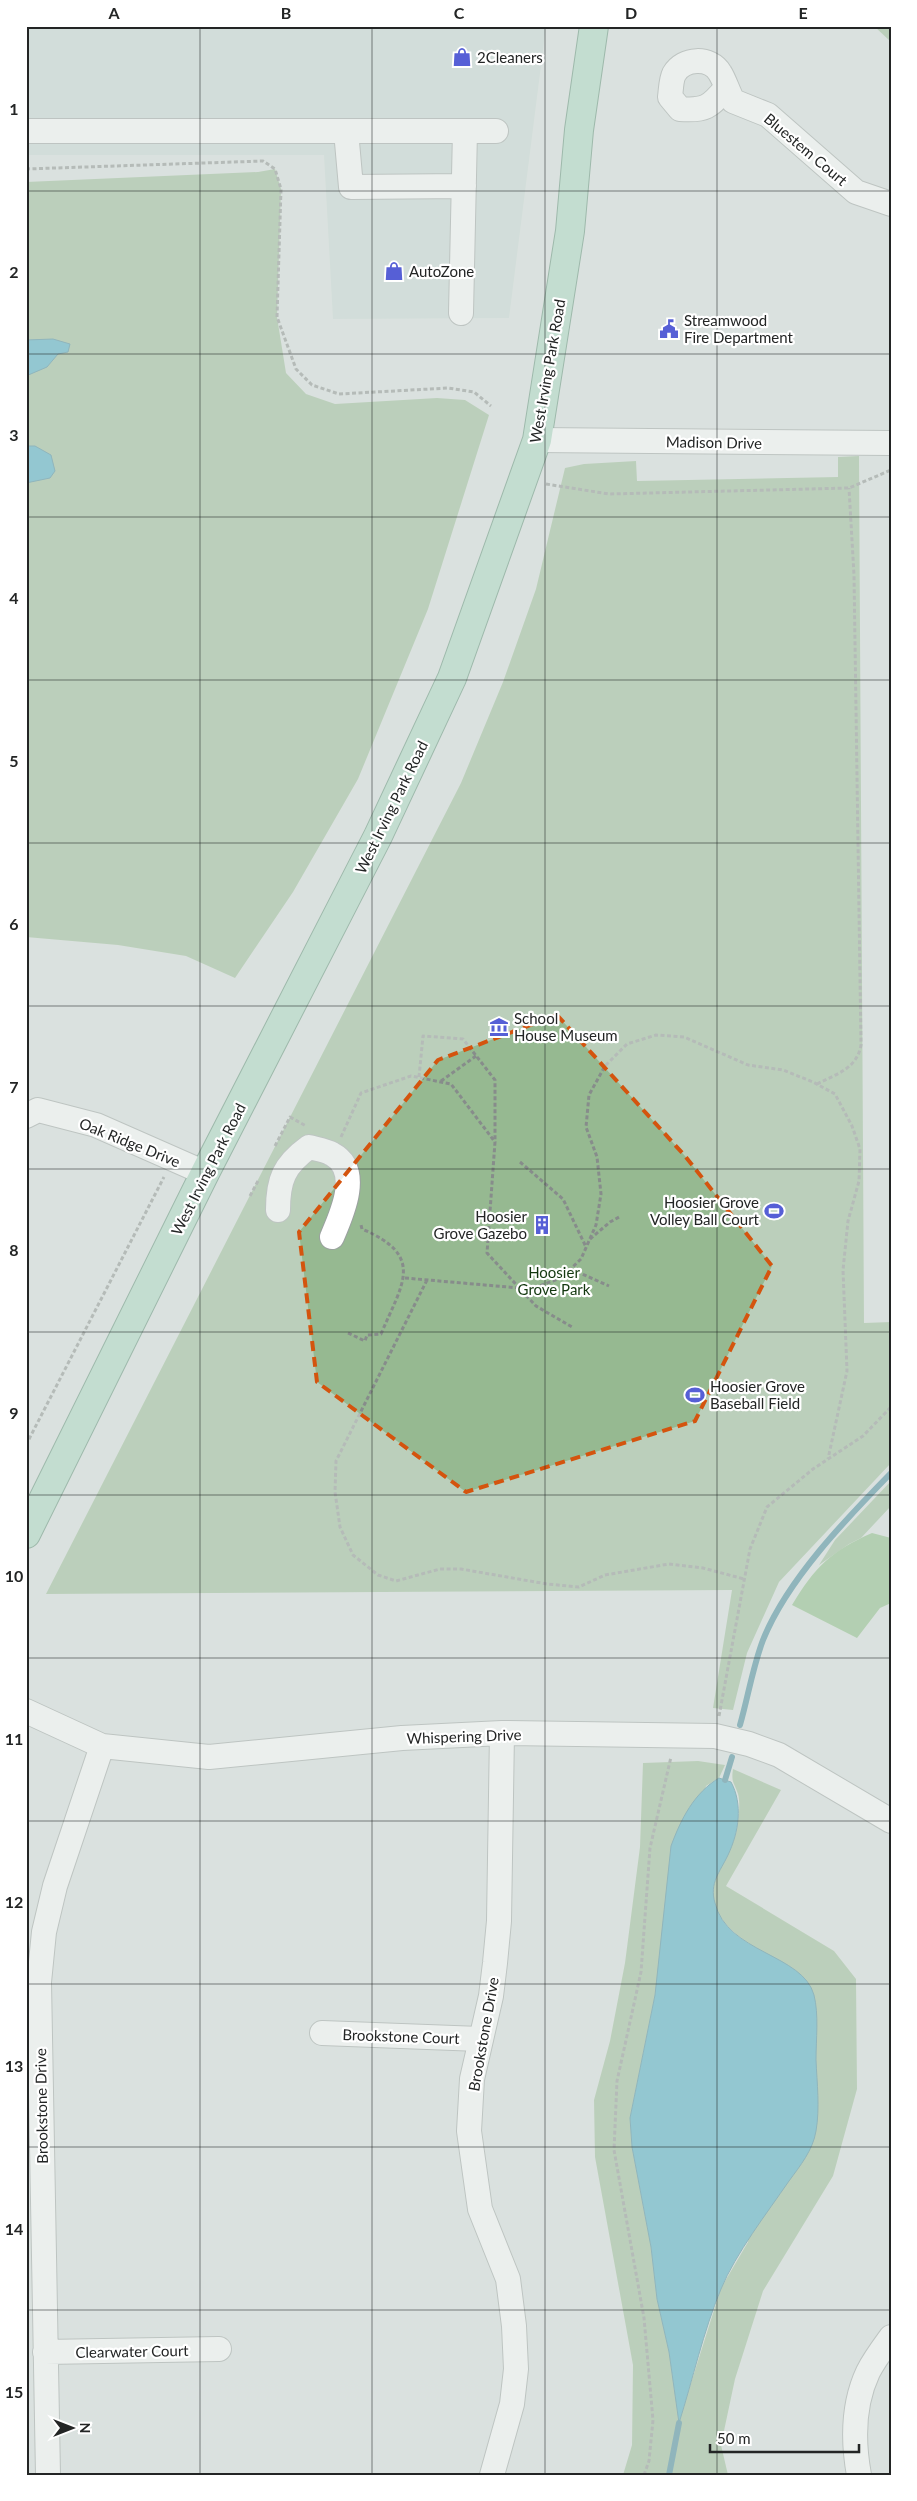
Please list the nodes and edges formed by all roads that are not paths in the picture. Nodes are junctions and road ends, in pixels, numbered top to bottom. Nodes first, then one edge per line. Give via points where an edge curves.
1 (594, 26) edge
2 (726, 88) dead end
3 (26, 131) edge
4 (346, 131) junction
5 (465, 131) junction
6 (496, 131) dead end
7 (464, 186) junction
8 (891, 204) edge
9 (461, 313) dead end
10 (537, 440) junction
11 (891, 443) edge
12 (26, 1116) edge
13 (205, 1173) junction
14 (278, 1210) dead end
15 (332, 1237) dead end
16 (26, 1534) edge
17 (26, 1711) edge
18 (502, 1733) junction
19 (102, 1746) junction
20 (891, 1821) edge
21 (322, 2033) dead end
22 (480, 2039) junction
23 (891, 2337) edge
24 (218, 2349) dead end
25 (44, 2352) junction
26 (48, 2475) edge
27 (492, 2475) edge
28 (859, 2475) edge

1 - 10 main road, West Irving Park Road via 579,130 570,231
2 - 8 street, Bluestem Court via 733,101 768,115 856,192
3 - 4 street
4 - 5 street
4 - 7 street via 351,187
5 - 6 street
5 - 7 street
7 - 9 street
10 - 11 street, Madison Drive
10 - 13 main road, West Irving Park Road via 452,678 378,836
12 - 13 street, Oak Ridge Drive via 38,1110 96,1125
13 - 16 main road, West Irving Park Road
14 - 15 street via 278,1186 293,1158 309,1147 333,1154 347,1171 347,1186 343,1213
17 - 19 street, Whispering Drive
18 - 19 street, Whispering Drive via 402,1738 209,1757
18 - 20 street, Whispering Drive via 715,1736 779,1755
18 - 22 street, Brookstone Drive via 499,1921 491,1996
19 - 25 street, Brookstone Drive via 55,1886 44,1932 39,1982
21 - 22 street, Brookstone Court
22 - 27 street, Brookstone Drive via 472,2079 470,2140 480,2209 508,2279 516,2369 510,2412
23 - 28 street via 868,2372 860,2400 854,2433
24 - 25 street, Clearwater Court
25 - 26 street, Brookstone Drive

